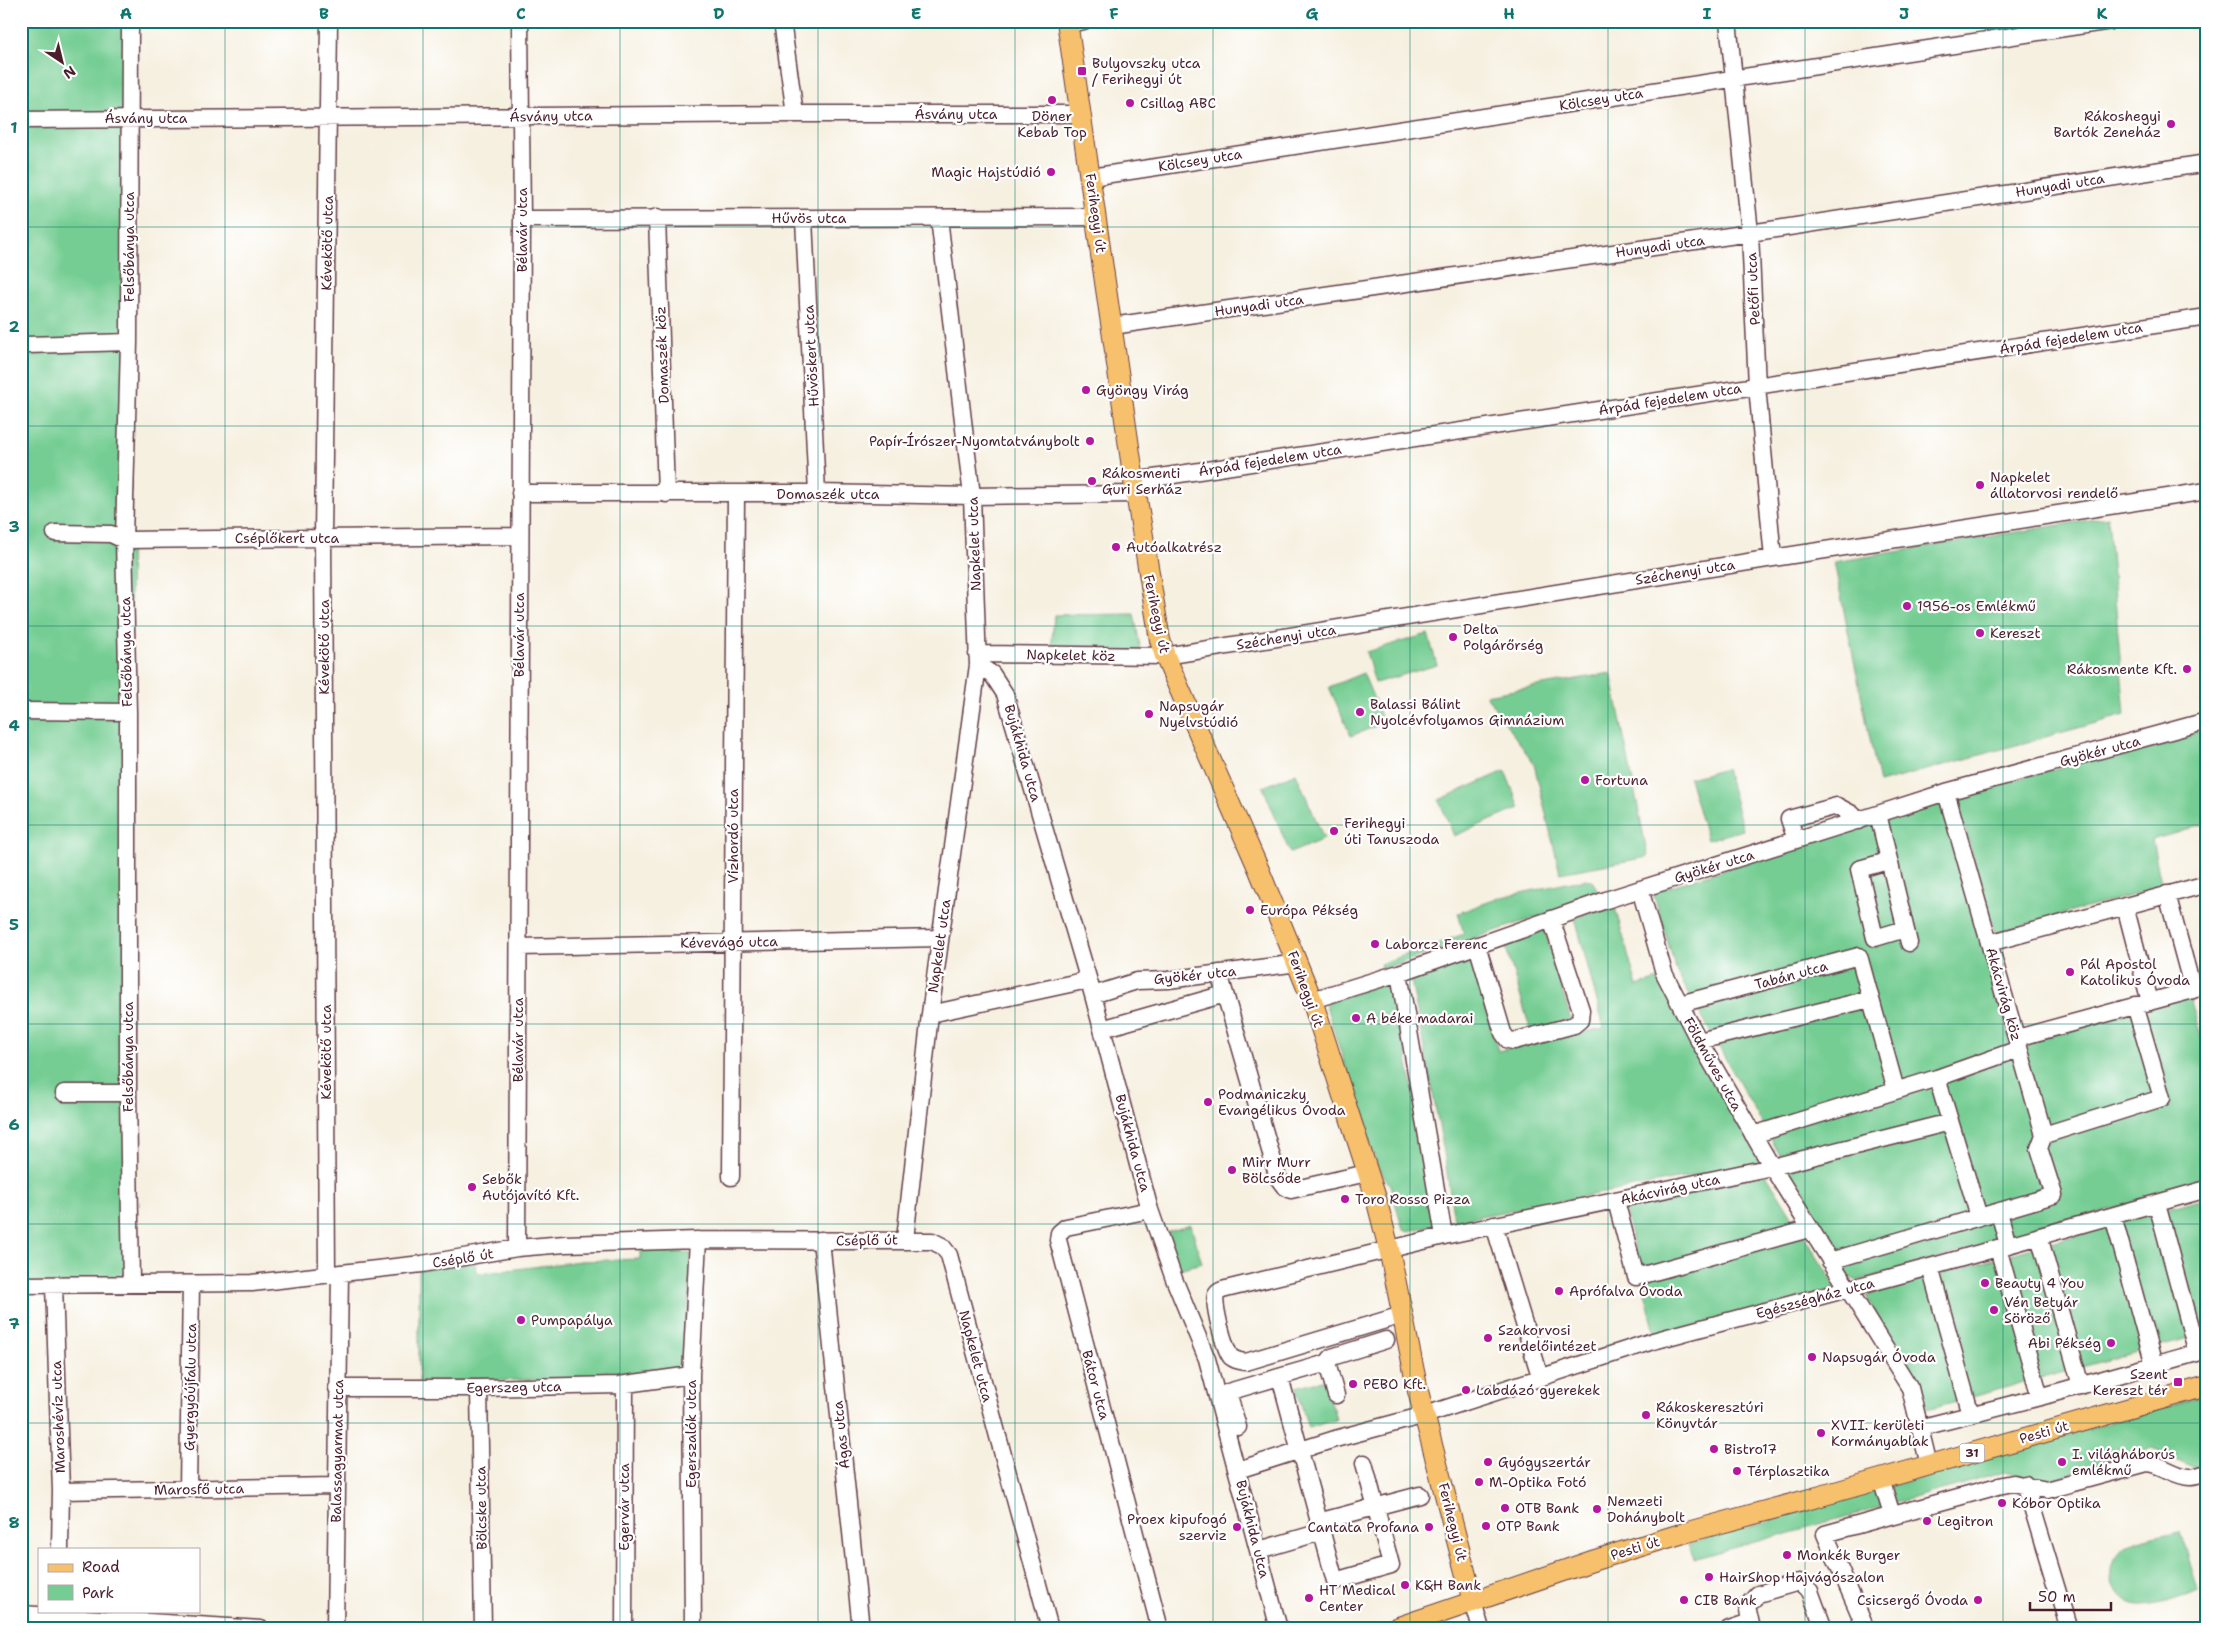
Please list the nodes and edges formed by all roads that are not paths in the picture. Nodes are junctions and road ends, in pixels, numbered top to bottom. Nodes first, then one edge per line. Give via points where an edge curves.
1 (130, 21) edge
2 (329, 21) edge
3 (520, 21) edge
4 (782, 21) edge
5 (1728, 21) edge
6 (2111, 21) edge
7 (1073, 22) edge
8 (1734, 79) junction
9 (795, 114) junction
10 (1081, 114) junction
11 (520, 117) junction
12 (130, 118) junction
13 (329, 118) junction
14 (21, 120) edge
15 (2207, 163) edge
16 (1091, 176) junction
17 (1096, 216) junction
18 (657, 217) junction
19 (939, 218) junction
20 (522, 219) junction
21 (804, 219) junction
22 (1750, 233) junction
23 (2207, 317) edge
24 (1112, 326) junction
25 (129, 342) junction
26 (27, 344) dead end
27 (1757, 386) junction
28 (1135, 487) junction
29 (2206, 491) edge
30 (817, 493) junction
31 (520, 494) junction
32 (666, 494) junction
33 (736, 495) junction
34 (972, 496) junction
35 (2207, 496) edge
36 (55, 533) dead end
37 (519, 536) junction
38 (323, 538) junction
39 (124, 540) junction
40 (1773, 558) junction
41 (1164, 656) junction
42 (978, 659) junction
43 (21, 711) edge
44 (128, 712) junction
45 (2207, 721) edge
46 (1946, 792) junction
47 (1878, 814) junction
48 (1858, 821) junction
49 (1796, 840) junction
50 (1888, 861) junction
51 (2207, 884) edge
52 (1640, 889) junction
53 (2167, 894) junction
54 (2125, 906) junction
55 (1551, 920) junction
56 (940, 938) junction
57 (732, 941) junction
58 (1989, 943) junction
59 (1477, 945) junction
60 (519, 947) junction
61 (1298, 962) junction
62 (1219, 973) junction
63 (1399, 973) junction
64 (1090, 988) junction
65 (1225, 994) junction
66 (1870, 999) junction
67 (1312, 1000) junction
68 (2142, 1003) junction
69 (1680, 1004) junction
70 (930, 1014) junction
71 (1102, 1029) junction
72 (1699, 1041) junction
73 (2018, 1044) junction
74 (1937, 1078) junction
75 (1896, 1090) junction
76 (64, 1093) dead end
77 (128, 1093) junction
78 (1950, 1122) junction
79 (2044, 1134) junction
80 (1753, 1135) junction
81 (1772, 1167) junction
82 (1367, 1173) junction
83 (731, 1177) dead end
84 (2207, 1189) edge
85 (1616, 1201) junction
86 (2157, 1204) junction
87 (1150, 1210) junction
88 (1999, 1212) junction
89 (2113, 1216) junction
90 (1979, 1217) junction
91 (1494, 1225) junction
92 (1809, 1229) junction
93 (1444, 1236) junction
94 (2040, 1236) junction
95 (905, 1239) junction
96 (698, 1240) junction
97 (821, 1240) junction
98 (2003, 1247) junction
99 (517, 1248) junction
100 (1389, 1249) junction
101 (1830, 1261) junction
102 (1930, 1267) junction
103 (333, 1273) junction
104 (131, 1283) junction
105 (191, 1284) junction
106 (21, 1285) edge
107 (54, 1285) junction
108 (1848, 1290) junction
109 (1402, 1315) junction
110 (1386, 1340) dead end
111 (2202, 1351) edge
112 (1327, 1363) junction
113 (2154, 1365) junction
114 (691, 1375) junction
115 (1540, 1376) junction
116 (1280, 1377) junction
117 (625, 1385) junction
118 (2080, 1386) junction
119 (2207, 1386) edge
120 (337, 1388) junction
121 (479, 1388) junction
122 (1336, 1395) dead end
123 (2040, 1397) junction
124 (1425, 1415) junction
125 (1971, 1415) junction
126 (1238, 1427) dead end
127 (1919, 1428) junction
128 (1298, 1450) junction
129 (1364, 1463) dead end
130 (1929, 1465) junction
131 (1238, 1470) junction
132 (2207, 1473) edge
133 (1881, 1479) junction
134 (2025, 1484) junction
135 (336, 1486) junction
136 (188, 1489) junction
137 (61, 1491) junction
138 (1420, 1495) dead end
139 (1376, 1507) junction
140 (1892, 1515) junction
141 (1320, 1527) junction
142 (60, 1548) edge
143 (1259, 1550) junction
144 (1473, 1602) junction
145 (21, 1614) edge
146 (58, 1619) edge
147 (1751, 1626) edge
148 (261, 1629) edge
149 (335, 1629) edge
150 (483, 1629) edge
151 (624, 1629) edge
152 (693, 1629) edge
153 (861, 1629) edge
154 (1050, 1629) edge
155 (1160, 1629) edge
156 (1279, 1629) edge
157 (1393, 1629) edge
158 (1480, 1629) edge
159 (1729, 1629) edge
160 (1824, 1629) edge
161 (1866, 1629) edge
162 (2069, 1629) edge

1 - 12 street, Felsőbánya utca
2 - 13 street, Kévekötő utca
3 - 11 street, Bélavár utca
4 - 9 street
5 - 8 street, Petőfi utca
6 - 8 street, Kölcsey utca
7 - 10 main road, Ferihegyi út
8 - 16 street, Kölcsey utca
8 - 22 street, Petőfi utca
9 - 10 street, Ásvány utca
9 - 11 street, Ásvány utca
10 - 16 main road, Ferihegyi út
11 - 13 street, Ásvány utca
11 - 20 street, Bélavár utca
12 - 13 street, Ásvány utca
12 - 14 street, Ásvány utca
12 - 25 street, Felsőbánya utca
13 - 38 street, Kévekötő utca
15 - 22 street, Hunyadi utca
16 - 17 main road, Ferihegyi út
17 - 19 street, Hűvös utca
17 - 24 main road, Ferihegyi út
18 - 20 street, Hűvös utca
18 - 21 street, Hűvös utca
18 - 32 street, Domaszék köz
19 - 21 street, Hűvös utca
19 - 34 street, Napkelet utca
20 - 31 street, Bélavár utca
21 - 30 street, Hűvöskert utca
22 - 24 street, Hunyadi utca
22 - 27 street, Petőfi utca
23 - 27 street, Árpád fejedelem utca
24 - 28 main road, Ferihegyi út
25 - 26 street
25 - 39 street, Felsőbánya utca
27 - 28 street, Árpád fejedelem utca
27 - 40 street, Petőfi utca
28 - 34 street, Domaszék utca
28 - 41 main road, Ferihegyi út
29 - 35 street
29 - 40 street, Széchenyi utca
30 - 33 street, Domaszék utca
30 - 34 street, Domaszék utca
31 - 32 street, Domaszék utca
31 - 37 street, Bélavár utca
32 - 33 street, Domaszék utca
33 - 57 street, Vízhordó utca
34 - 42 street, Napkelet utca
36 - 39 street, Cséplőkert utca via 111,534
37 - 38 street, Cséplőkert utca
37 - 60 street, Bélavár utca
38 - 39 street, Cséplőkert utca
38 - 103 street, Kévekötő utca
39 - 44 street, Felsőbánya utca
40 - 41 street, Széchenyi utca
41 - 42 street, Napkelet köz
41 - 61 main road, Ferihegyi út
42 - 56 street, Napkelet utca
42 - 64 street, Bujákhida utca via 1005,694
43 - 44 street
44 - 77 street, Felsőbánya utca
45 - 46 street, Gyökér utca
46 - 47 street, Gyökér utca
46 - 58 street, Akácvirág köz
47 - 48 street, Gyökér utca
47 - 50 street
48 - 49 street, Gyökér utca
48 - 49 street via 1837,806 1789,819
49 - 52 street, Gyökér utca
50 - 50 street via 1859,869 1875,938 1907,936
51 - 53 street
52 - 55 street, Gyökér utca
52 - 69 street, Földműves utca via 1664,974
53 - 54 street
53 - 68 street via 2192,990
54 - 58 street
54 - 68 street
55 - 59 street, Gyökér utca
55 - 59 street via 1581,1010 1580,1020 1574,1025 1508,1040 1503,1034
56 - 57 street, Kévevágó utca
56 - 70 street, Napkelet utca
57 - 60 street, Kévevágó utca
57 - 83 street, Vízhordó utca
58 - 73 street, Akácvirág köz
59 - 63 street, Gyökér utca
60 - 99 street, Bélavár utca
61 - 62 street, Gyökér utca
61 - 67 main road, Ferihegyi út
62 - 64 street, Gyökér utca
62 - 65 street
63 - 67 street, Gyökér utca
63 - 93 street
64 - 70 street, Gyökér utca
64 - 71 street, Bujákhida utca
65 - 71 street
65 - 82 street via 1278,1178 1284,1186 1291,1190
66 - 69 street, Tabán utca via 1860,956
66 - 72 street
66 - 75 street, Tabán utca
67 - 82 main road, Ferihegyi út
68 - 73 street
68 - 79 street via 2162,1098
69 - 72 street, Földműves utca
70 - 95 street, Napkelet utca
71 - 87 street, Bujákhida utca
72 - 80 street, Földműves utca
73 - 74 street
73 - 79 street, Akácvirág köz
74 - 75 street
74 - 78 street
75 - 80 street
76 - 77 street
77 - 104 street, Felsőbánya utca
78 - 81 street, Akácvirág utca
78 - 90 street
79 - 88 street, Akácvirág köz via 2040,1148 2054,1195
80 - 81 street, Földműves utca
81 - 85 street, Akácvirág utca
81 - 92 street, Földműves utca
82 - 100 main road, Ferihegyi út
84 - 86 street, Egészségház utca
85 - 91 street, Akácvirág utca
85 - 92 street via 1636,1278
86 - 89 street, Egészségház utca
86 - 111 street
87 - 131 street, Bujákhida utca via 1207,1359
87 - 155 street, Bátor utca via 1066,1227 1058,1240
88 - 90 street
88 - 98 street
89 - 94 street, Egészségház utca
89 - 113 street
90 - 101 street
91 - 93 street, Akácvirág utca
91 - 115 street
92 - 101 street, Földműves utca
93 - 100 street, Akácvirág utca
94 - 98 street, Egészségház utca
94 - 118 street
95 - 97 street, Cséplő út
95 - 154 street, Napkelet utca via 932,1241 949,1255
96 - 97 street, Cséplő út
96 - 99 street, Cséplő út
96 - 114 street, Egerszalók utca
97 - 153 street, Ágas utca
98 - 102 street, Egészségház utca
98 - 123 street
99 - 103 street, Cséplő út via 422,1264
100 - 109 main road, Ferihegyi út
100 - 109 street via 1226,1289 1216,1294 1215,1304 1228,1353 1238,1361 1246,1362
101 - 108 street, Földműves utca
102 - 108 street, Egészségház utca
102 - 125 street
103 - 105 street, Cséplő út via 252,1283
103 - 120 street, Balassagyarmat utca
104 - 105 street, Cséplő út
104 - 107 street, Cséplő út
105 - 136 street, Gyergyóújfalu utca
106 - 107 street, Cséplő út
107 - 137 street, Maroshévíz utca
108 - 115 street, Egészségház utca via 1653,1341
108 - 127 street, Földműves utca via 1910,1388
109 - 124 main road, Ferihegyi út
110 - 112 street via 1332,1357
111 - 113 street
112 - 116 street
112 - 122 street
113 - 118 street
114 - 117 street, Egerszeg utca
114 - 152 street, Egerszalók utca
115 - 124 street, Egészségház utca
116 - 126 street via 1228,1392
116 - 128 street
117 - 121 street, Egerszeg utca
117 - 151 street, Egervár utca
118 - 123 street
119 - 130 main road, Pesti út / 31
120 - 121 street, Egerszeg utca
120 - 135 street, Balassagyarmat utca
121 - 150 street, Bölcske utca
123 - 125 street
124 - 128 street
124 - 144 main road, Ferihegyi út
125 - 127 street
127 - 130 street, Földműves utca
128 - 131 street
128 - 141 street
129 - 139 street
130 - 133 main road, Pesti út / 31
131 - 143 street, Bujákhida utca
132 - 134 street via 2183,1476 2146,1463 2047,1490
133 - 140 street
133 - 144 main road, Pesti út / 31 via 1684,1532
134 - 140 street via 1998,1486
134 - 162 street
135 - 136 street, Marosfő utca
135 - 149 street, Balassagyarmat utca
136 - 137 street, Marosfő utca
137 - 142 street, Maroshévíz utca
138 - 139 street, Ferihegyi út
139 - 141 street, Ferihegyi út
139 - 141 street via 1391,1565 1335,1581
140 - 161 street via 1825,1534
141 - 143 street, Ferihegyi út
143 - 156 street, Bujákhida utca
144 - 157 main road, Pesti út / 31
144 - 158 street, Ferihegyi út
145 - 146 street
146 - 148 street
147 - 159 street
147 - 160 street via 1747,1606 1758,1594 1799,1582 1810,1591

